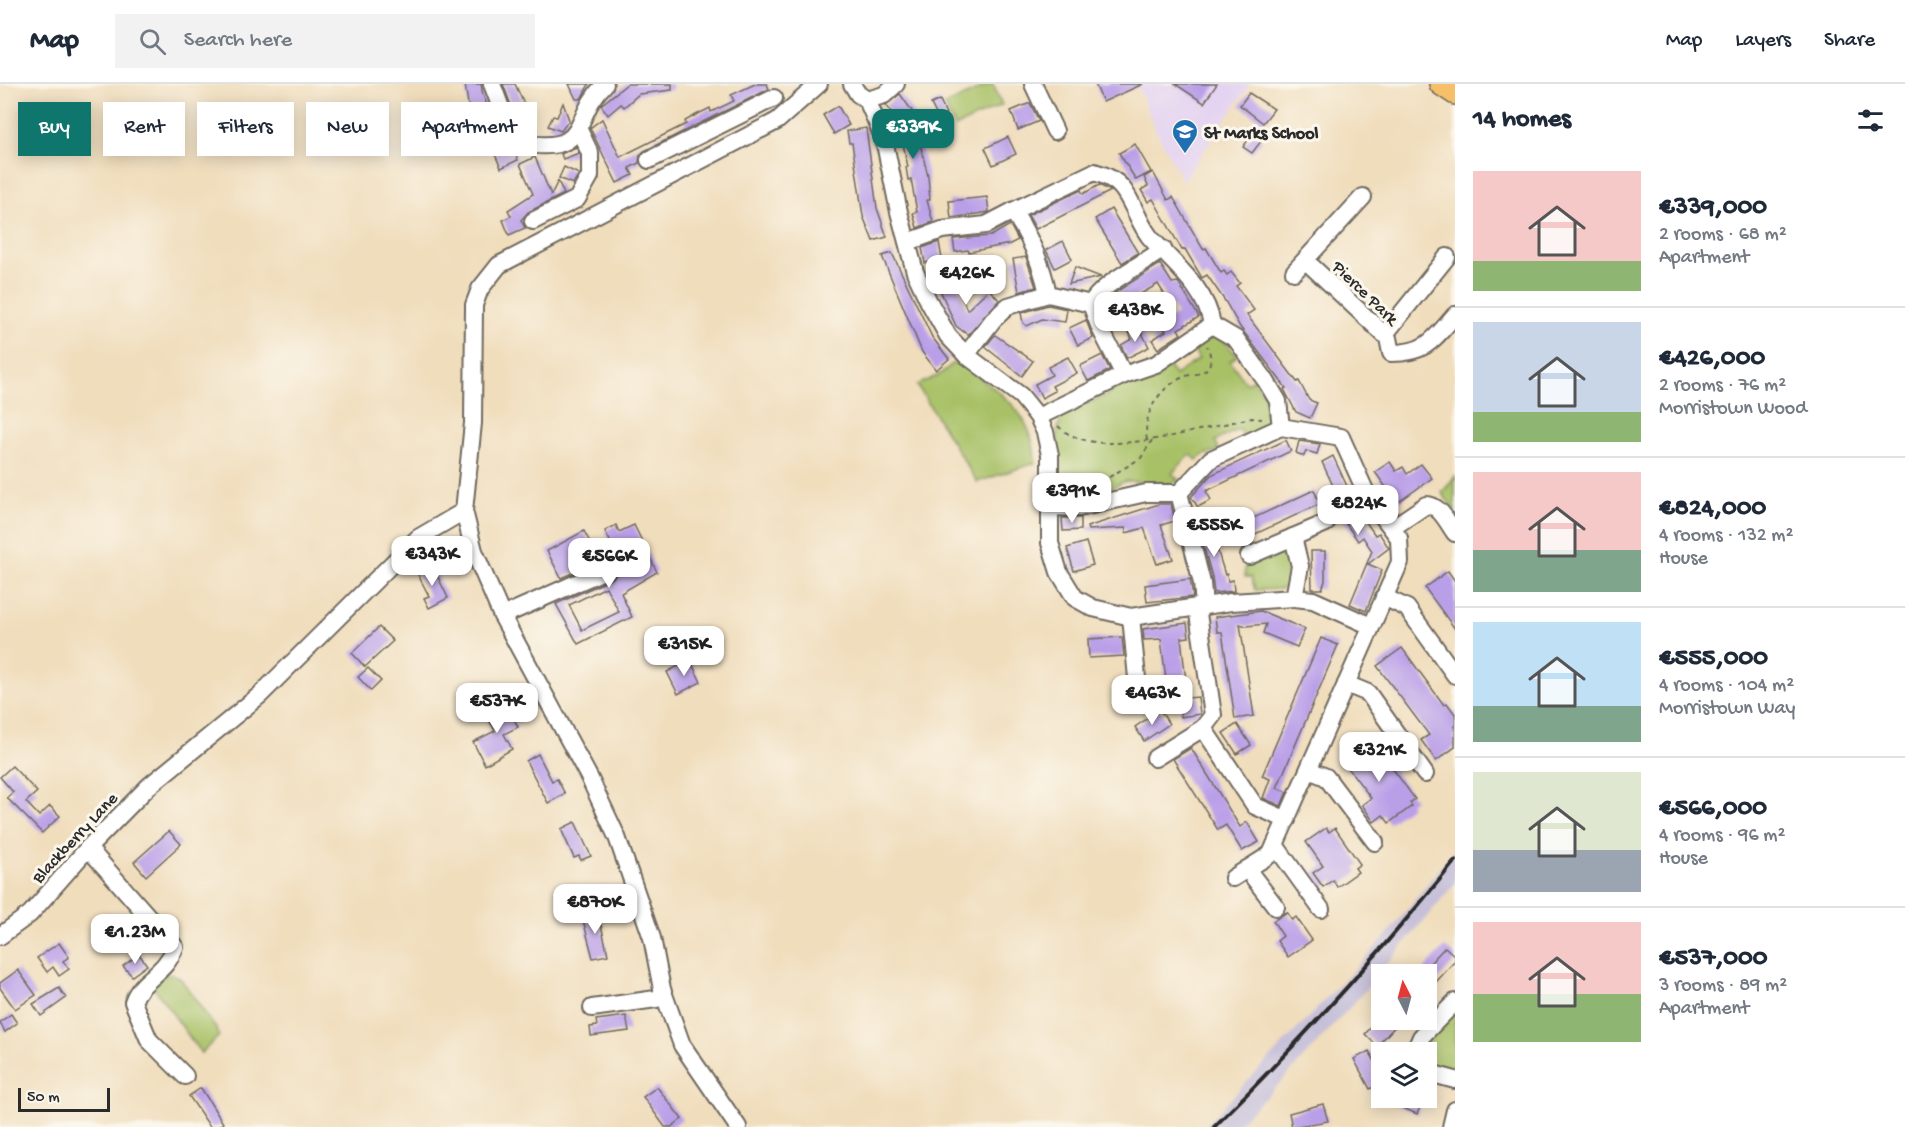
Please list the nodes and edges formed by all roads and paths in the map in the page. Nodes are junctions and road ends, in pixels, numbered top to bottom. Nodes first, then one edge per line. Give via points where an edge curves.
1 (492, 84) edge
2 (605, 84) edge
3 (852, 84) edge
4 (896, 84) edge
5 (1032, 84) edge
6 (1440, 84) edge
7 (813, 87) edge
8 (1455, 94) edge
9 (774, 98) dead end
10 (867, 100) junction
11 (579, 130) junction
12 (1055, 131) dead end
13 (704, 133) junction
14 (718, 151) junction
15 (649, 160) dead end
16 (1363, 197) dead end
17 (1013, 211) junction
18 (533, 221) dead end
19 (908, 242) junction
20 (1163, 249) junction
21 (1448, 257) dead end
22 (1048, 294) junction
23 (1091, 304) junction
24 (1455, 315) edge
25 (1206, 330) junction
26 (1385, 334) junction
27 (966, 355) junction
28 (1124, 375) junction
29 (1042, 415) junction
30 (1279, 428) junction
31 (1152, 439) junction
32 (1147, 440) junction
33 (1179, 493) junction
34 (1058, 507) junction
35 (465, 511) junction
36 (1326, 523) dead end
37 (1392, 528) junction
38 (1455, 533) edge
39 (1293, 537) junction
40 (1249, 556) dead end
41 (608, 569) dead end
42 (1384, 597) junction
43 (1294, 598) junction
44 (1200, 606) junction
45 (502, 616) junction
46 (1131, 617) junction
47 (1371, 626) junction
48 (1455, 675) edge
49 (1346, 684) junction
50 (1135, 685) dead end
51 (1203, 728) junction
52 (1155, 758) dead end
53 (1309, 770) junction
54 (1425, 774) dead end
55 (1287, 820) junction
56 (1375, 842) dead end
57 (1275, 845) junction
58 (87, 848) junction
59 (1247, 868) junction
60 (1233, 878) dead end
61 (1276, 907) dead end
62 (1321, 909) dead end
63 (0, 936) edge
64 (664, 995) junction
65 (1455, 1002) edge
66 (592, 1008) dead end
67 (1419, 1042) edge
68 (1437, 1075) edge
69 (185, 1077) dead end
70 (1455, 1080) edge
71 (1455, 1110) edge
72 (738, 1127) edge
73 (1451, 1127) edge

1 - 11 street via 507,124 522,143 545,147 572,138
2 - 11 street via 595,93
3 - 10 street
4 - 10 street via 884,95
5 - 12 street
6 - 8 main road
7 - 14 street via 777,121
9 - 13 street
10 - 19 street via 884,139
11 - 18 street via 590,153 590,176 577,199
13 - 14 street
13 - 15 street
14 - 35 street via 499,265 480,289 474,305 473,423
16 - 26 street, Pierce Park via 1300,266
17 - 19 street via 986,225 942,230
17 - 20 street via 1094,172 1109,177 1122,188 1149,235
17 - 22 street via 1037,255
19 - 27 street via 915,272 929,302 948,336
20 - 23 street via 1109,285
20 - 25 street via 1200,297
21 - 26 street
22 - 23 street
22 - 27 street via 1008,306
23 - 28 street
24 - 26 street, Pierce Park via 1429,345 1403,353 1391,353
25 - 28 street via 1156,364
25 - 30 street via 1236,339 1278,401
25 - 32 path via 1210,365 1175,382 1154,401 1144,427
27 - 29 street
28 - 29 street
29 - 32 path via 1077,438
29 - 34 street
30 - 31 path via 1252,417
30 - 33 street via 1211,459
30 - 37 street via 1341,437 1368,497
31 - 32 path
31 - 34 path via 1141,458
33 - 34 street via 1146,493 1104,504
33 - 44 street via 1202,583
34 - 46 street via 1050,543 1059,572 1075,598 1093,608
35 - 45 street via 474,551
35 - 58 street, Blackberry Lane via 418,538 260,695 149,786
36 - 39 street
37 - 38 street via 1432,505
37 - 42 street via 1399,538 1400,562
39 - 40 street
39 - 43 street via 1300,566
41 - 45 street
42 - 47 street
42 - 48 street via 1407,608
43 - 44 street
43 - 47 street via 1313,600
44 - 46 street
44 - 51 street via 1213,715
45 - 64 street via 617,837 652,938
46 - 50 street
47 - 49 street
49 - 53 street
49 - 54 street via 1368,693
51 - 52 street
51 - 55 street via 1255,806
53 - 55 street
53 - 56 street via 1326,777
55 - 57 street
57 - 59 street via 1271,854
57 - 62 street
58 - 63 street, Blackberry Lane via 30,914
58 - 69 street via 175,948 170,963 136,991 133,1002 149,1040
59 - 60 street
59 - 61 street
64 - 66 street
64 - 72 street via 682,1046
65 - 67 street
68 - 70 street
71 - 73 street

